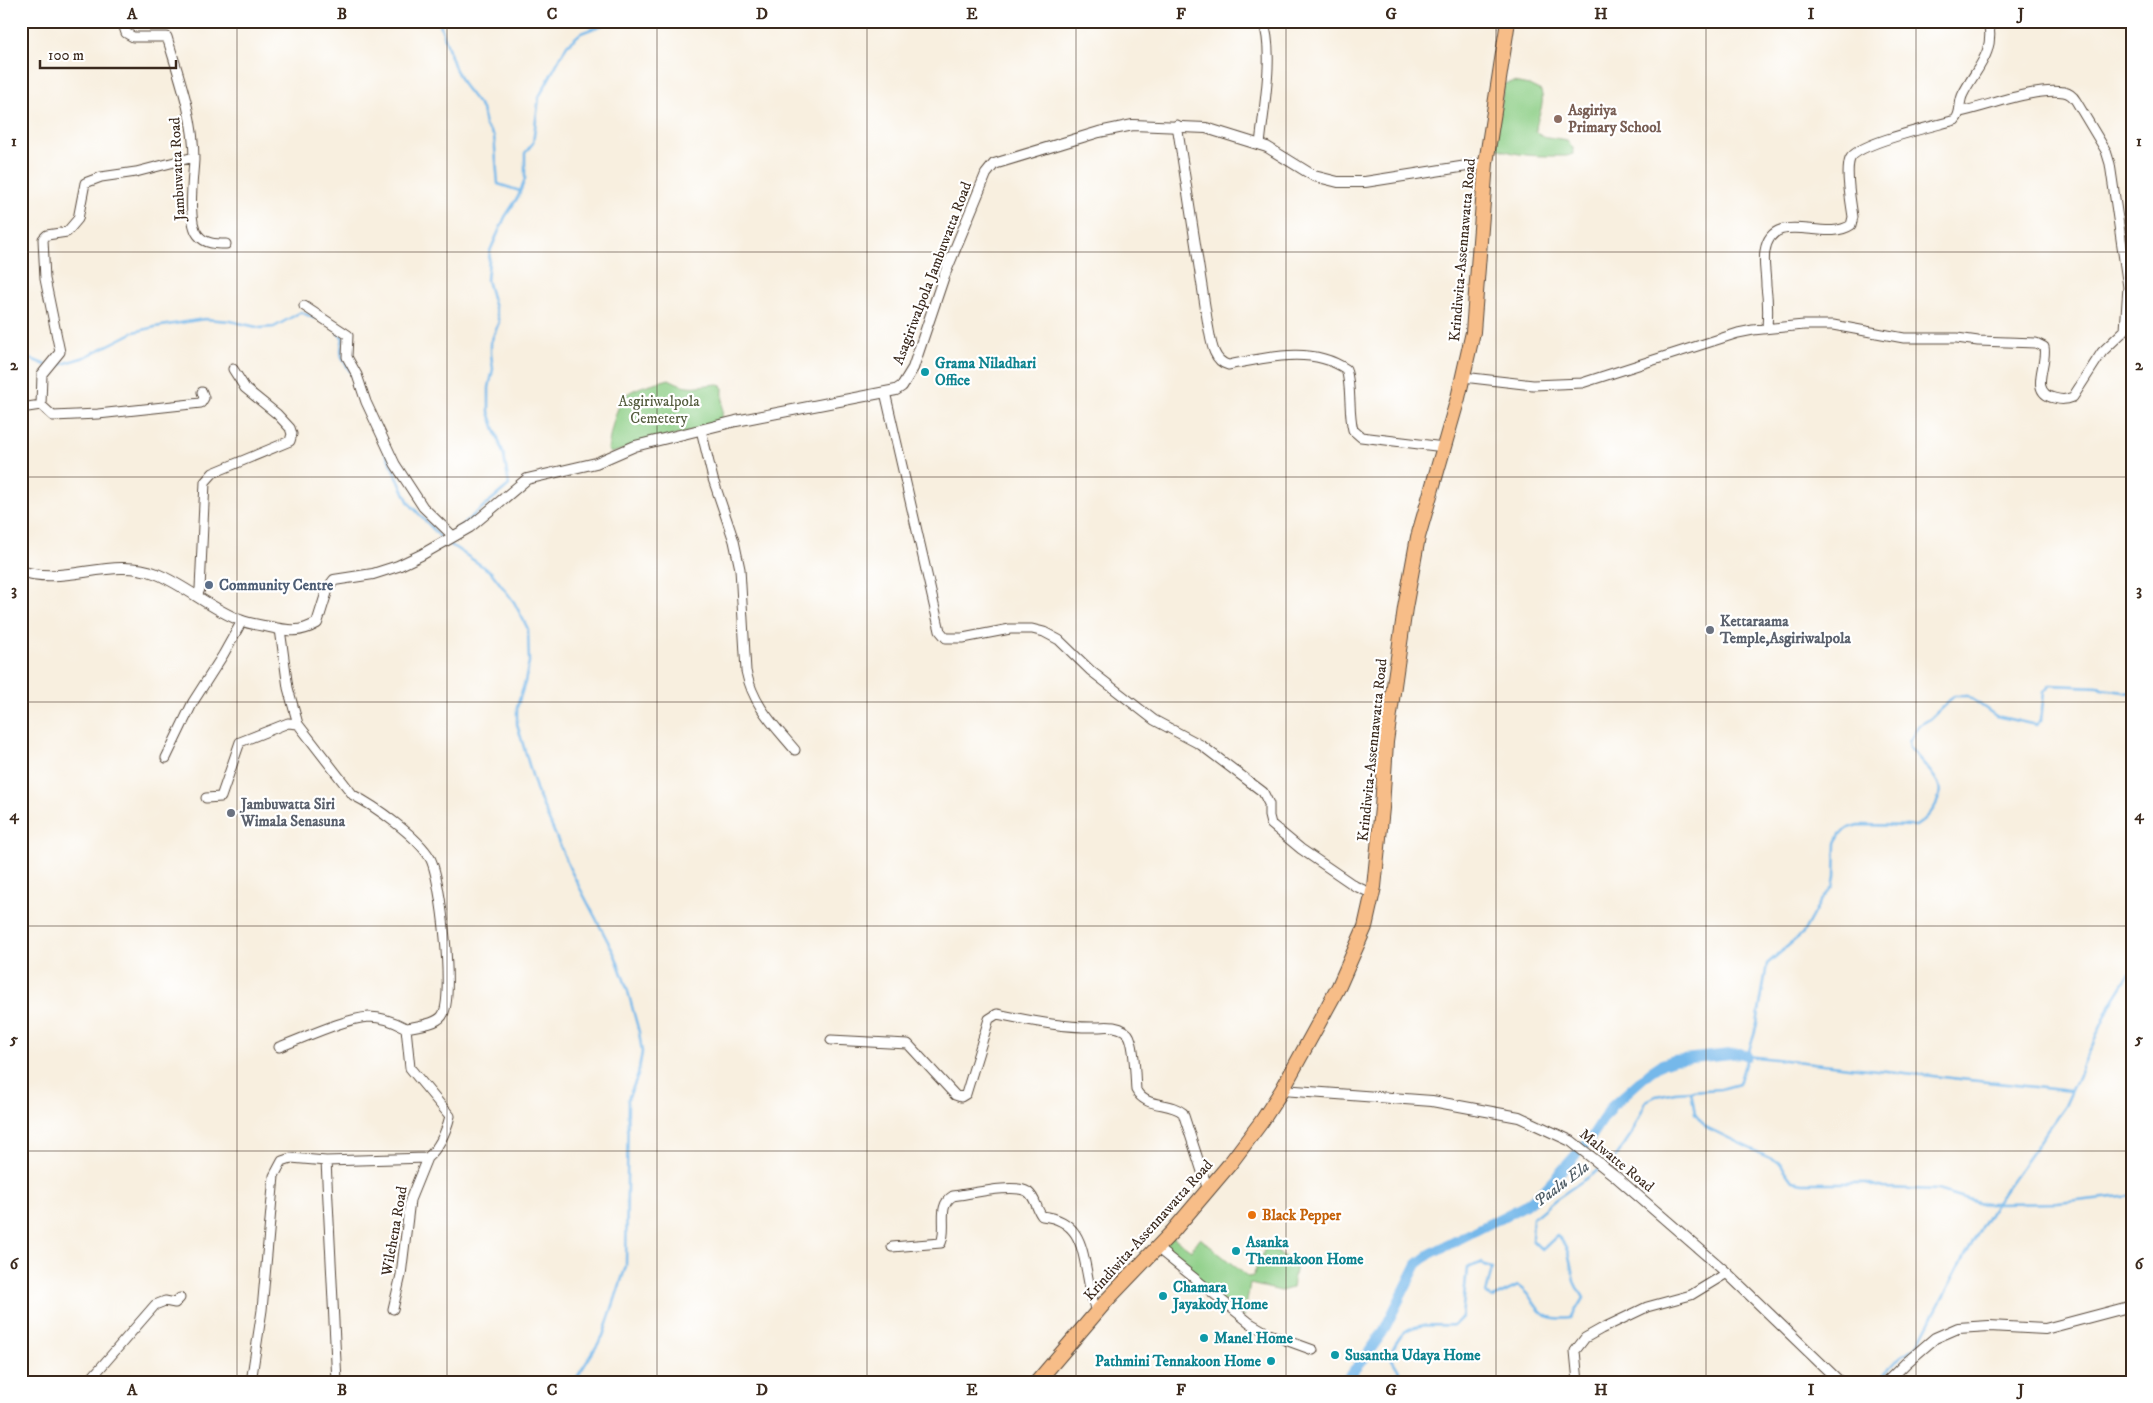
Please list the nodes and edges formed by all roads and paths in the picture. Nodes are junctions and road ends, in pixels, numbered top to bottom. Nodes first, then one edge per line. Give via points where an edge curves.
1 (122, 21) edge
2 (1263, 21) edge
3 (1508, 21) edge
4 (1988, 21) edge
5 (1960, 112) junction
6 (1177, 125) junction
7 (1260, 145) junction
8 (194, 157) junction
9 (1486, 163) junction
10 (226, 244) dead end
11 (304, 306) dead end
12 (1767, 328) junction
13 (233, 369) dead end
14 (1463, 377) junction
15 (202, 392) dead end
16 (885, 392) junction
17 (41, 405) junction
18 (21, 408) edge
19 (701, 430) junction
20 (1444, 447) junction
21 (453, 536) junction
22 (21, 571) edge
23 (197, 596) junction
24 (242, 621) junction
25 (280, 629) junction
26 (298, 724) junction
27 (795, 750) dead end
28 (166, 758) dead end
29 (206, 798) dead end
30 (1373, 894) junction
31 (406, 1028) junction
32 (831, 1040) dead end
33 (279, 1047) dead end
34 (1282, 1090) junction
35 (427, 1158) junction
36 (326, 1161) junction
37 (1208, 1190) junction
38 (892, 1247) dead end
39 (1157, 1248) junction
40 (1726, 1273) junction
41 (180, 1298) dead end
42 (2132, 1306) edge
43 (393, 1309) dead end
44 (1096, 1313) junction
45 (1313, 1350) dead end
46 (88, 1382) edge
47 (251, 1382) edge
48 (336, 1382) edge
49 (1037, 1382) edge
50 (1578, 1382) edge
51 (1840, 1382) edge
52 (1887, 1382) edge

1 - 8 street, Jambuwatta Road via 126,33 133,37 167,37 191,122
2 - 7 street via 1268,44
3 - 9 main road, Krindiwita-Assennawatta Road
4 - 5 street via 1991,31 1989,48 1962,95
5 - 12 street via 1955,120 1864,147 1854,153 1849,168 1851,225 1832,231 1793,227 1773,234 1764,257
5 - 12 street via 2026,94 2064,92 2076,100 2106,151 2128,287 2125,330 2102,352 2073,397 2065,400 2043,393 2040,377 2045,354 2044,347 2036,343 1904,338 1834,325
6 - 7 street, Asagiriwalpola Jambuwatta Road via 1206,128
6 - 16 street, Asagiriwalpola Jambuwatta Road via 1133,125 1099,132 994,164 986,174 944,276 913,368 902,386
6 - 20 street via 1208,325 1221,363 1228,366 1288,355 1339,364 1346,369 1348,376 1353,430 1361,437
7 - 9 street, Asagiriwalpola Jambuwatta Road via 1314,176 1338,182 1365,182
8 - 10 street, Jambuwatta Road via 193,221 197,235 206,242
8 - 17 street via 85,183 78,220 67,232 43,239 45,279 60,352 42,374
9 - 14 main road, Krindiwita-Assennawatta Road via 1473,332
11 - 21 street via 348,335 347,357 395,464 423,507
12 - 14 street via 1582,382 1533,385
13 - 23 street via 245,388 277,414 292,434 290,441 212,473 205,482 200,589
14 - 20 main road, Krindiwita-Assennawatta Road
15 - 17 street via 204,398 201,403 98,414 52,416
16 - 19 street, Asagiriwalpola Jambuwatta Road
16 - 30 street via 940,631 946,638 1032,629 1059,640 1091,671 1154,720 1201,745 1263,792 1269,804 1271,824 1301,849 1355,886
17 - 18 street
19 - 21 street, Asagiriwalpola Jambuwatta Road via 635,446 596,463 527,479 470,527
19 - 27 street via 740,569 749,686 754,699
20 - 30 main road, Krindiwita-Assennawatta Road via 1418,537 1405,608 1386,742
21 - 25 street, Asagiriwalpola Jambuwatta Road via 398,566 334,580 328,588 317,623 293,632
22 - 23 street, Asagiriwalpola Jambuwatta Road via 29,574 74,574 137,568 157,574
23 - 24 street, Asagiriwalpola Jambuwatta Road
24 - 25 street, Asagiriwalpola Jambuwatta Road
24 - 28 street via 193,702
25 - 26 street via 288,688
26 - 29 street via 288,723 240,742 221,797
26 - 31 street via 353,795 414,839 430,858 439,884 446,950 447,1005 442,1016 434,1022
30 - 34 main road, Krindiwita-Assennawatta Road via 1365,927 1338,986
31 - 33 street via 395,1022 369,1017 349,1021
31 - 35 street, Wilehena Road via 410,1068 450,1116 447,1130
32 - 37 street via 908,1044 955,1095 961,1097 966,1094 988,1020 997,1014 1042,1024 1122,1029 1130,1036 1136,1090 1140,1098 1183,1113
34 - 37 main road, Krindiwita-Assennawatta Road
34 - 40 street, Malwatte Road via 1432,1101 1519,1117 1587,1152
35 - 36 street
35 - 43 street, Wilehena Road via 410,1200 401,1275
36 - 47 street via 291,1158 282,1161 274,1176 262,1310
36 - 48 street
37 - 39 main road, Krindiwita-Assennawatta Road
38 - 44 street via 941,1243 943,1207 953,1196 1002,1189 1027,1191 1042,1216 1066,1224 1078,1237
39 - 44 main road, Krindiwita-Assennawatta Road
39 - 45 street via 1250,1323 1269,1334
40 - 50 street via 1691,1295 1647,1307 1585,1338 1574,1351
40 - 51 street, Malwatte Road
41 - 46 street via 175,1303 165,1301 155,1305
42 - 52 street via 2045,1329 1958,1328 1935,1338
44 - 49 main road, Krindiwita-Assennawatta Road

